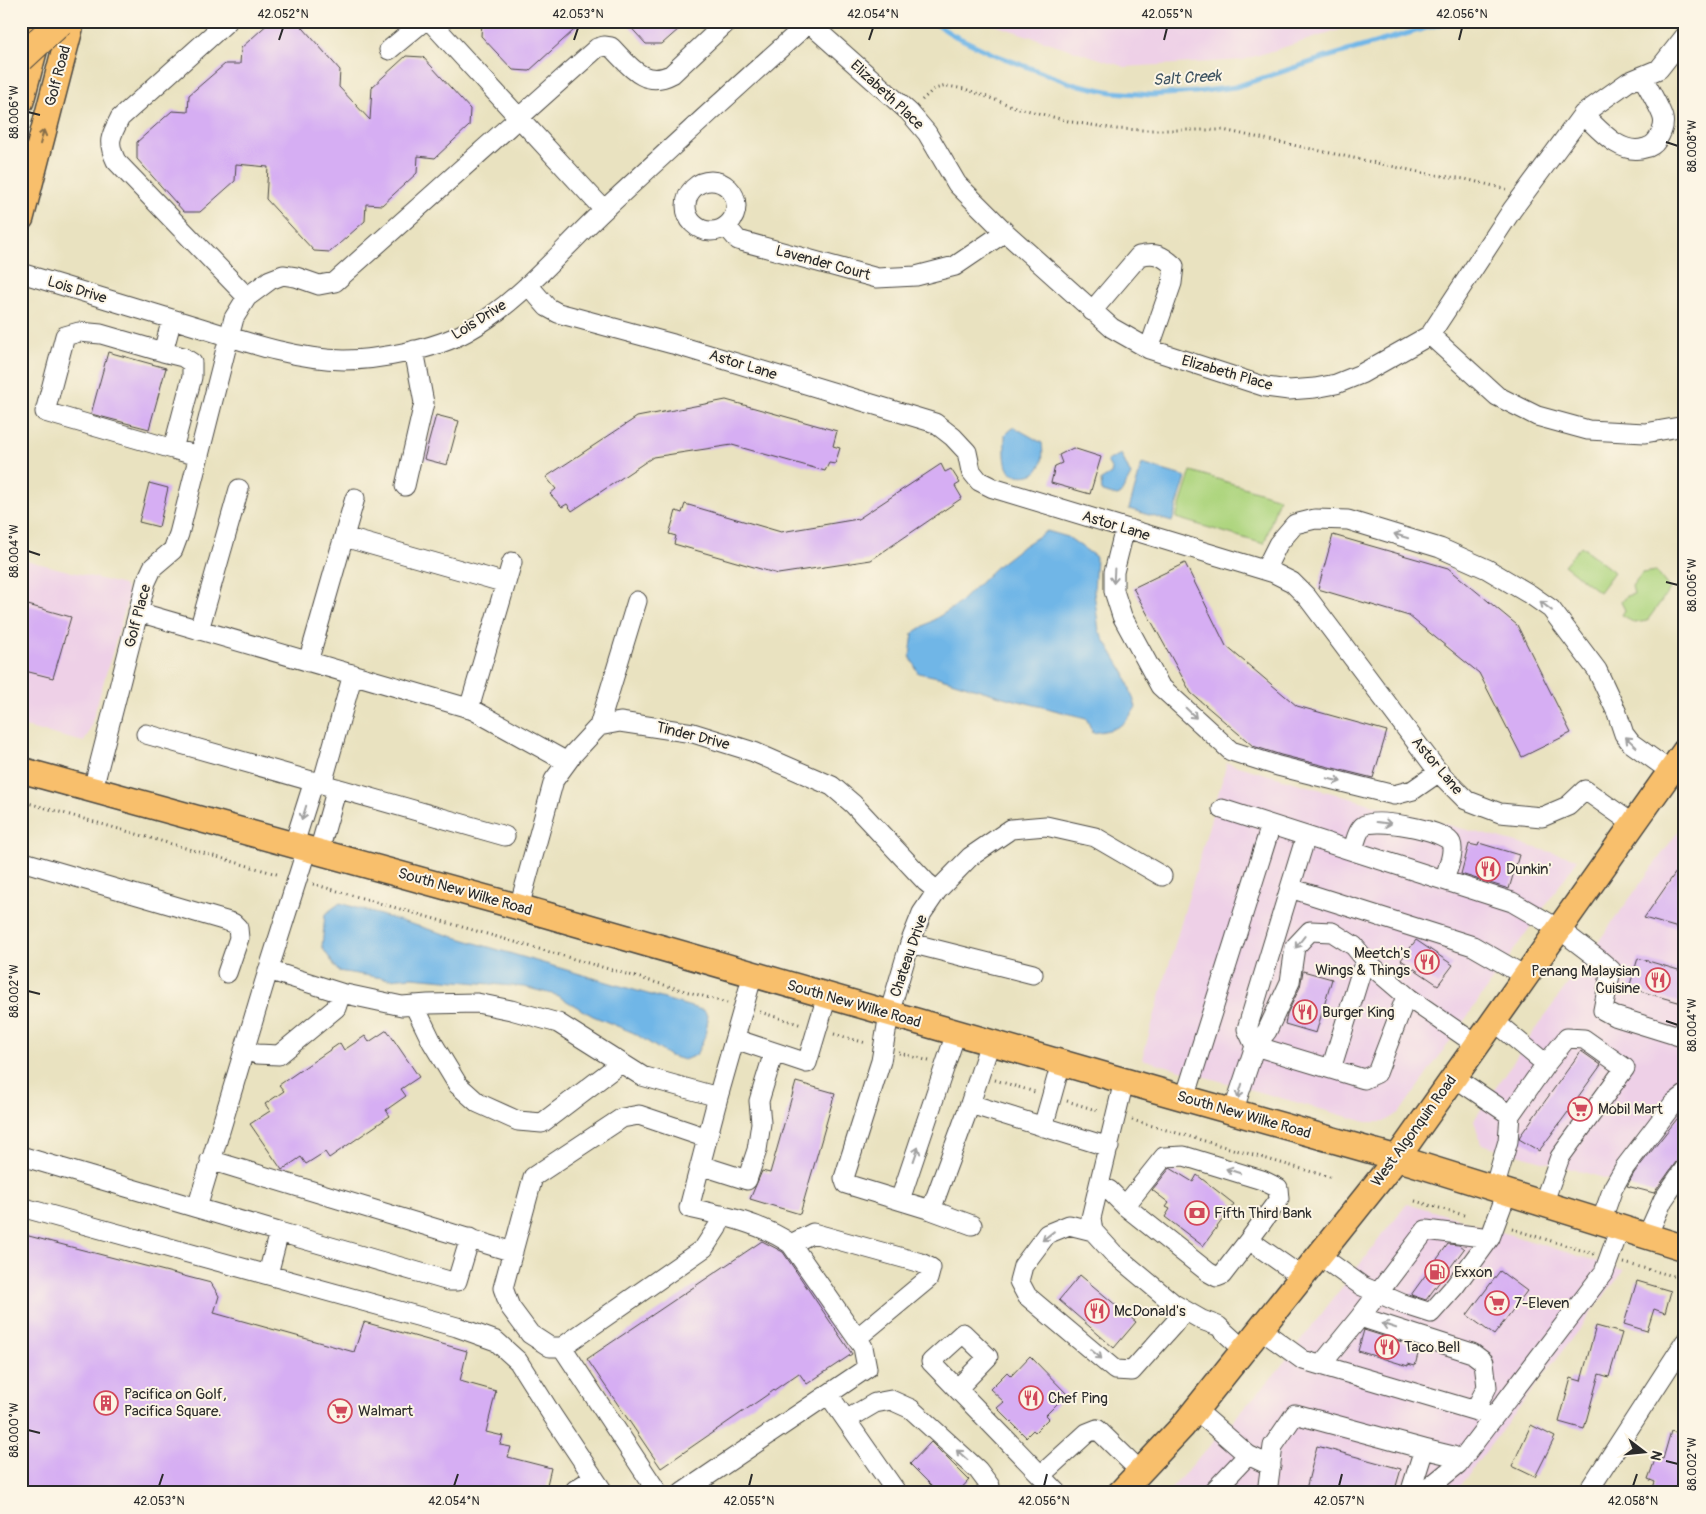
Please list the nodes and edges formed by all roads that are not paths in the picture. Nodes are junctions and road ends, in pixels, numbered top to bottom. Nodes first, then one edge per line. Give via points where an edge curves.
1 (42, 21) edge
2 (61, 21) edge
3 (72, 21) edge
4 (228, 21) edge
5 (424, 21) edge
6 (430, 21) edge
7 (728, 21) edge
8 (804, 24) edge
9 (1685, 36) edge
10 (389, 50) dead end
11 (21, 58) edge
12 (1642, 76) junction
13 (21, 101) edge
14 (1583, 114) junction
15 (519, 118) junction
16 (604, 210) junction
17 (21, 218) edge
18 (726, 226) dead end
19 (1005, 232) junction
20 (21, 273) edge
21 (528, 285) junction
22 (247, 297) junction
23 (1092, 310) junction
24 (172, 319) junction
25 (1430, 335) junction
26 (229, 337) junction
27 (1149, 349) junction
28 (414, 350) junction
29 (163, 352) junction
30 (1685, 426) edge
31 (173, 449) junction
32 (199, 456) junction
33 (405, 486) dead end
34 (239, 489) dead end
35 (355, 498) dead end
36 (1125, 528) junction
37 (344, 537) junction
38 (512, 562) dead end
39 (1266, 570) junction
40 (506, 583) junction
41 (637, 601) dead end
42 (138, 612) junction
43 (199, 630) junction
44 (308, 662) junction
45 (353, 674) junction
46 (469, 709) junction
47 (599, 726) junction
48 (146, 734) dead end
49 (1685, 751) edge
50 (567, 762) junction
51 (21, 770) edge
52 (1670, 771) junction
53 (1438, 772) junction
54 (324, 784) junction
55 (93, 789) junction
56 (1222, 810) dead end
57 (1633, 824) junction
58 (1271, 825) junction
59 (505, 836) dead end
60 (1306, 836) junction
61 (307, 848) junction
62 (1353, 851) junction
63 (21, 861) edge
64 (1162, 876) dead end
65 (1444, 880) junction
66 (1290, 888) junction
67 (937, 891) junction
68 (519, 906) junction
69 (1558, 929) junction
70 (910, 943) junction
71 (1366, 962) junction
72 (268, 970) junction
73 (227, 973) dead end
74 (753, 974) junction
75 (1033, 974) dead end
76 (1525, 976) junction
77 (341, 993) junction
78 (827, 996) junction
79 (1409, 998) junction
80 (414, 1005) junction
81 (889, 1014) junction
82 (1494, 1020) junction
83 (956, 1033) junction
84 (735, 1038) junction
85 (1685, 1038) edge
86 (990, 1043) junction
87 (1477, 1045) junction
88 (1256, 1046) junction
89 (244, 1050) junction
90 (774, 1052) junction
91 (621, 1063) junction
92 (1060, 1063) junction
93 (1546, 1064) junction
94 (1332, 1069) junction
95 (1454, 1077) junction
96 (1124, 1081) junction
97 (1685, 1095) edge
98 (718, 1097) junction
99 (1185, 1098) junction
100 (970, 1104) junction
101 (1233, 1112) junction
102 (1510, 1115) junction
103 (1043, 1127) junction
104 (707, 1138) junction
105 (1109, 1147) junction
106 (21, 1156) edge
107 (1397, 1158) junction
108 (210, 1160) junction
109 (700, 1165) junction
110 (1685, 1168) edge
111 (1099, 1187) junction
112 (1501, 1190) junction
113 (900, 1200) junction
114 (1543, 1204) junction
115 (1125, 1206) junction
116 (21, 1208) edge
117 (197, 1208) junction
118 (931, 1210) junction
119 (722, 1215) junction
120 (972, 1225) dead end
121 (1610, 1225) junction
122 (1093, 1231) junction
123 (1492, 1231) junction
124 (278, 1232) junction
125 (1647, 1236) junction
126 (470, 1238) junction
127 (1250, 1240) junction
128 (791, 1244) junction
129 (1685, 1248) edge
130 (513, 1252) junction
131 (1320, 1255) junction
132 (268, 1274) junction
133 (1302, 1277) junction
134 (1378, 1293) junction
135 (1184, 1310) junction
136 (1360, 1317) junction
137 (1260, 1330) junction
138 (857, 1338) junction
139 (1685, 1342) edge
140 (562, 1347) junction
141 (1244, 1350) junction
142 (1321, 1365) junction
143 (958, 1388) dead end
144 (828, 1394) junction
145 (1196, 1410) junction
146 (1475, 1410) junction
147 (1493, 1416) junction
148 (846, 1420) junction
149 (1424, 1449) junction
150 (1248, 1455) junction
151 (1460, 1461) junction
152 (1271, 1466) junction
153 (1140, 1472) junction
154 (1041, 1475) junction
155 (599, 1486) edge
156 (574, 1493) edge
157 (658, 1493) edge
158 (682, 1493) edge
159 (897, 1493) edge
160 (990, 1493) edge
161 (1058, 1493) edge
162 (1120, 1493) edge
163 (1212, 1493) edge
164 (1267, 1493) edge
165 (1588, 1493) edge

1 - 13 main road, Golf Road
2 - 11 highway, bridge
17 -> 3 main road, Golf Road
4 - 22 street via 120,118 111,135 110,148 116,161
5 - 10 street
6 - 15 street
7 - 15 street via 663,79 640,75 611,46 596,48
8 - 16 street, Lois Drive
8 - 19 street, Elizabeth Place via 909,112 927,133 957,184
9 - 12 street, Elizabeth Place via 1659,68
12 - 14 street, Elizabeth Place via 1628,82
12 - 14 street via 1663,118 1662,131 1655,144 1643,149 1620,146
14 - 25 street, Elizabeth Place via 1524,194
15 - 16 street
15 - 22 street via 335,282 319,285 283,275 270,280
16 - 21 street, Lois Drive
18 - 19 street, Lavender Court via 738,240 877,278 916,276 955,266
19 - 23 street, Elizabeth Place
20 - 24 street, Lois Drive
21 - 28 street, Lois Drive via 492,316 464,333
21 - 36 street, Astor Lane via 547,307 558,313 673,344 935,424 967,452 971,471 979,481 1005,492
22 - 26 street, Golf Place via 234,318
23 - 27 street, Elizabeth Place via 1112,328
23 - 27 street via 1140,256 1158,254 1165,258 1174,266 1172,283
24 - 26 street, Lois Drive
24 - 29 street
25 - 27 street, Elizabeth Place via 1361,374 1336,384 1289,390 1266,387
25 - 30 street via 1497,396 1537,416 1588,430 1645,433
26 - 28 street, Lois Drive via 317,358 346,360
26 - 32 street, Golf Place
28 - 33 street via 424,403
29 - 31 street via 192,363 192,377
29 - 31 street via 101,334 79,332 65,336 45,412
31 - 32 street
32 - 42 street, Golf Place via 173,550 153,567
34 - 43 street
35 - 37 street
36 - 39 street, Astor Lane
36 -> 53 street via 1114,572 1114,591 1122,616 1160,686 1231,752 1394,795 1413,790
37 - 40 street
37 - 44 street
38 - 40 street
52 -> 39 street via 1630,743 1596,670 1551,609 1487,569 1440,548 1348,520 1315,519 1295,524 1278,544
39 - 53 street, Astor Lane via 1292,582 1307,597
40 - 46 street
41 - 47 street
42 - 43 street
42 - 55 street, Golf Place
43 - 44 street
44 - 45 street
45 - 46 street
45 - 54 street
46 - 50 street
47 - 50 street
47 - 67 street, Tinder Drive via 620,722 693,733 754,752 832,786
48 - 54 street
49 - 52 main road, West Algonquin Road
50 - 68 street via 554,780
51 - 55 main road, South New Wilke Road
52 - 57 main road, West Algonquin Road
53 - 57 street, Astor Lane via 1466,800 1500,813 1542,817 1568,806 1585,790
54 - 59 street
54 - 61 street
54 -> 61 street
55 - 61 main road, South New Wilke Road
56 - 58 street
57 - 69 main road, West Algonquin Road
58 - 60 street
58 - 99 street
60 - 62 street
60 - 66 street
61 - 68 main road, South New Wilke Road
61 - 72 street
62 - 65 street
62 -> 65 street via 1364,826 1374,822 1431,831 1446,836 1451,843 1452,854
63 - 73 street via 232,923 238,928 239,938
64 - 67 street, Chateau Drive via 1095,837 1046,826 1011,829 970,857
65 - 69 street via 1512,902
66 - 76 street via 1473,946
66 - 88 street via 1247,1029
67 - 70 street, Chateau Drive via 922,913
68 - 74 main road, South New Wilke Road
69 - 76 main road, West Algonquin Road
69 - 85 street via 1611,970 1602,1010
70 - 75 street
70 - 81 street, Chateau Drive
71 - 79 street
71 -> 88 street via 1354,946 1332,932 1310,931 1295,947 1290,982 1267,1031
71 - 94 street
72 - 77 street
72 - 89 street
74 - 78 main road, South New Wilke Road
74 - 84 street
76 - 82 main road, West Algonquin Road
77 - 80 street via 402,1006
77 - 89 street via 336,1008 279,1055
78 - 81 main road, South New Wilke Road
78 - 90 street via 807,1063
79 - 87 street
79 - 94 street via 1404,1002 1377,1073 1364,1079
80 - 91 street via 477,1003 558,1023
80 - 91 street via 458,1085 478,1104 518,1121 542,1123
81 - 83 main road, South New Wilke Road
81 - 113 street, Chateau Drive via 881,1061 844,1178 846,1184
82 - 87 main road, West Algonquin Road
82 - 93 street
83 - 86 main road, South New Wilke Road
113 -> 83 street
84 - 90 street
84 - 98 street
86 - 92 main road, South New Wilke Road
86 - 100 street
87 - 95 main road, West Algonquin Road
88 - 94 street
88 -> 101 street
89 - 108 street
90 - 109 street via 759,1101 761,1123 757,1150 747,1180
91 - 98 street via 642,1076
92 - 96 main road, South New Wilke Road
92 - 103 street
93 - 102 street
93 - 114 street via 1567,1038 1584,1038 1625,1068 1560,1157
95 - 102 street
95 - 107 main road, West Algonquin Road
96 - 99 main road, South New Wilke Road
96 - 105 street
97 - 121 street via 1673,1104 1625,1167 1613,1188
98 - 104 street
99 - 101 main road, South New Wilke Road
100 - 103 street
100 - 118 street
101 - 107 main road, South New Wilke Road
102 - 112 street
103 - 105 street
104 - 109 street
104 - 130 street via 639,1115 622,1118 534,1177
105 - 111 street
106 - 117 street
107 - 112 main road, South New Wilke Road
107 - 131 main road, West Algonquin Road
108 - 117 street
108 - 126 street
109 - 119 street via 690,1208
110 - 125 street via 1663,1200
111 - 115 street via 1109,1190
111 - 122 street via 1092,1218
112 - 114 main road, South New Wilke Road
112 - 123 street
113 - 118 street
114 - 121 main road, South New Wilke Road
115 - 127 street via 1217,1277
127 -> 115 street via 1279,1199 1278,1188 1184,1156 1164,1157
116 - 132 street
117 - 124 street
118 - 120 street
119 - 128 street via 778,1235
119 - 140 street via 704,1248
121 - 125 main road, South New Wilke Road
121 - 147 street via 1609,1259 1604,1272
122 - 135 street via 1113,1253
122 -> 135 street via 1068,1225 1047,1234 1023,1266 1019,1281 1027,1296 1116,1370 1132,1371
123 - 134 street via 1426,1230
123 - 134 street via 1455,1286 1431,1313
124 - 126 street via 449,1281 457,1280
124 - 132 street
125 - 129 main road, South New Wilke Road
126 - 130 street
127 - 133 street
128 - 138 street
128 - 138 street via 813,1233 931,1268 928,1279
130 - 140 street via 503,1288 510,1307 530,1334 550,1347
131 - 133 main road, West Algonquin Road
131 - 134 street via 1362,1286
132 - 155 street via 496,1341 518,1361
133 - 137 main road, West Algonquin Road
134 - 136 street
135 - 141 street via 1218,1326
136 - 142 street
146 -> 136 street via 1487,1388 1484,1362 1472,1353
137 - 141 main road, West Algonquin Road
137 - 142 street via 1303,1360
138 - 144 street via 863,1347 867,1368
139 - 165 street
140 - 157 street
141 - 145 main road, West Algonquin Road
142 - 146 street
143 - 154 street
144 - 148 street
144 - 158 street
145 - 150 street
145 - 153 main road, West Algonquin Road
146 - 147 street
147 - 151 street
148 - 159 street
160 -> 148 street via 990,1486 978,1470 911,1409 891,1400 875,1403
149 - 151 street via 1453,1456
149 - 151 street via 1412,1487 1426,1490
149 - 152 street via 1295,1414 1273,1446
150 - 152 street
150 - 163 street
152 - 164 street
153 - 154 street via 1096,1429 1087,1433
153 - 162 main road, West Algonquin Road
154 - 161 street
155 - 156 street via 575,1490

